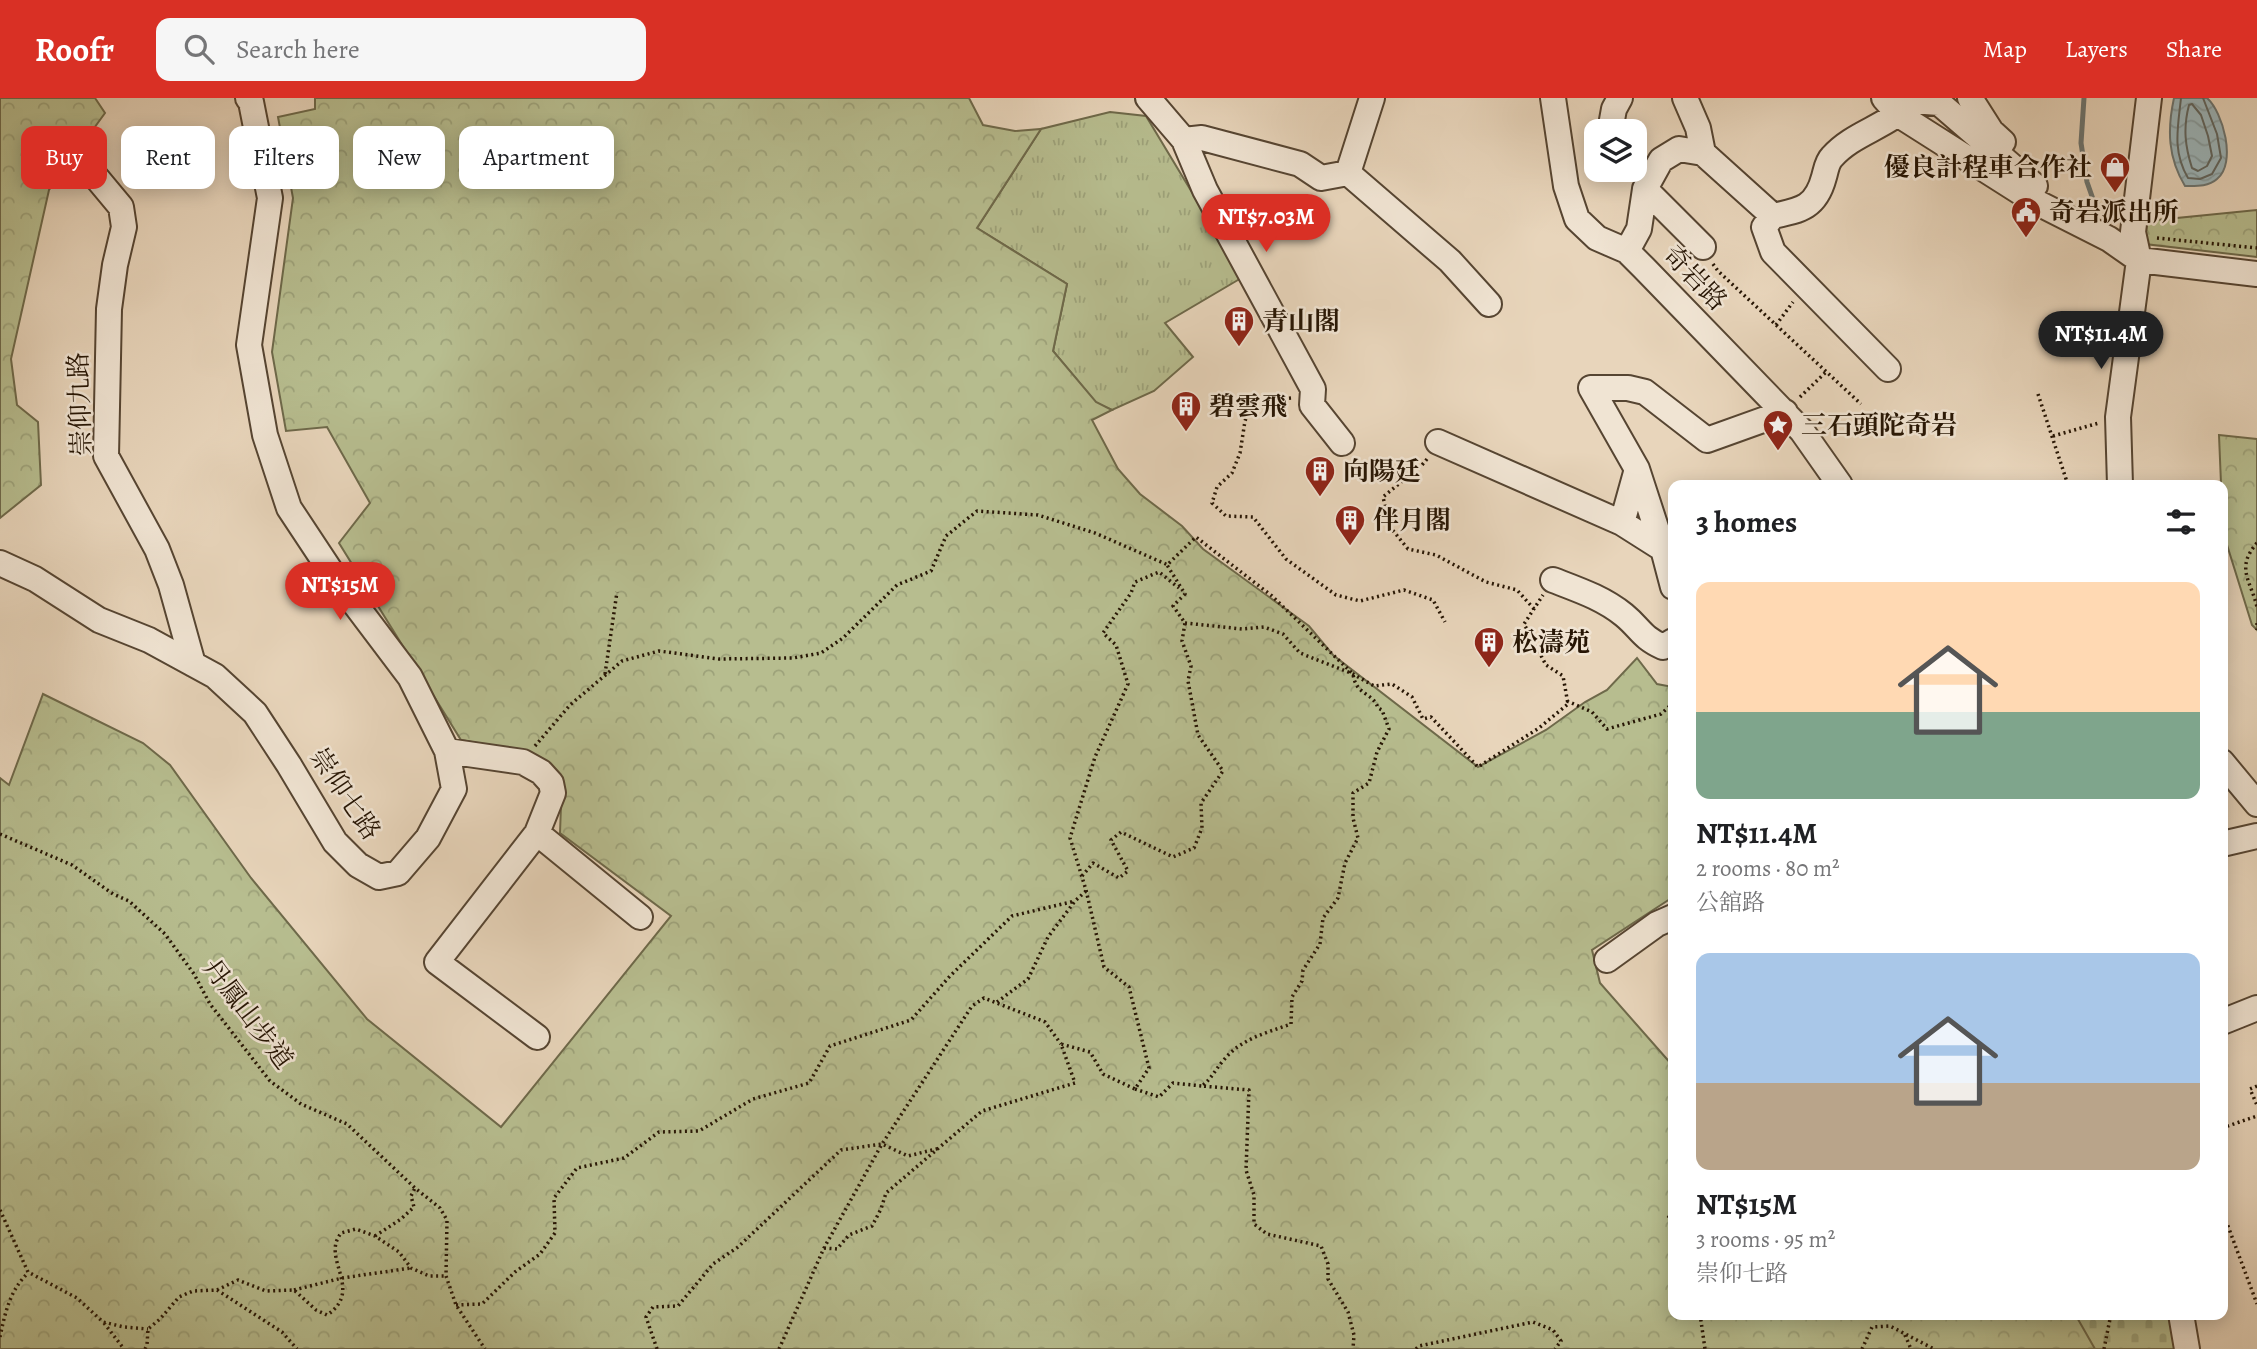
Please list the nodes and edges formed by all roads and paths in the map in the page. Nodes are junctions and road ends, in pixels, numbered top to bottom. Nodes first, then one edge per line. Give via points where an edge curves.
1 (1148, 98) edge
2 (1372, 98) edge
3 (1553, 98) edge
4 (1620, 98) edge
5 (1685, 98) edge
6 (1970, 98) edge
7 (2149, 98) edge
8 (250, 99) edge
9 (1892, 106) edge
10 (1612, 119) edge
11 (1184, 140) junction
12 (1703, 153) junction
13 (1348, 173) junction
14 (1647, 175) edge
15 (1643, 182) edge
16 (1646, 182) edge
17 (2030, 182) junction
18 (106, 189) edge
19 (1773, 216) junction
20 (2088, 227) junction
21 (1703, 247) joint
22 (1627, 251) junction
23 (2139, 260) junction
24 (2257, 274) edge
25 (1489, 304) dead end
26 (1888, 369) dead end
27 (1826, 372) junction
28 (1313, 390) junction
29 (2038, 394) dead end
30 (1861, 404) dead end
31 (1790, 408) junction
32 (2118, 418) junction
33 (2053, 436) junction
34 (1438, 442) joint
35 (1342, 443) dead end
36 (1637, 469) junction
37 (1836, 480) edge
38 (2066, 480) edge
39 (2120, 480) edge
40 (1622, 523) junction
41 (2257, 543) edge
42 (1663, 549) junction
43 (0, 563) edge
44 (1168, 565) junction
45 (1668, 568) edge
46 (1553, 580) joint
47 (617, 592) dead end
48 (1184, 592) junction
49 (2257, 607) edge
50 (1534, 609) junction
51 (1185, 622) junction
52 (1445, 622) dead end
53 (2257, 623) edge
54 (2257, 630) edge
55 (1668, 644) edge
56 (193, 664) junction
57 (1353, 674) junction
58 (605, 676) junction
59 (1567, 701) junction
60 (1668, 708) edge
61 (447, 751) junction
62 (523, 762) junction
63 (2228, 769) edge
64 (2257, 804) edge
65 (537, 833) junction
66 (0, 834) edge
67 (2257, 835) edge
68 (2228, 842) edge
69 (1082, 876) junction
70 (1086, 890) junction
71 (1075, 901) junction
72 (640, 917) dead end
73 (1668, 919) edge
74 (1607, 960) dead end
75 (997, 1002) junction
76 (2257, 1008) edge
77 (2228, 1020) edge
78 (537, 1037) dead end
79 (1061, 1044) junction
80 (1202, 1086) junction
81 (2257, 1086) edge
82 (1135, 1089) junction
83 (2257, 1105) edge
84 (2257, 1116) edge
85 (2228, 1126) edge
86 (882, 1144) junction
87 (943, 1147) junction
88 (415, 1188) junction
89 (0, 1210) edge
90 (2228, 1226) edge
91 (375, 1236) junction
92 (824, 1248) junction
93 (411, 1268) junction
94 (28, 1272) junction
95 (446, 1276) junction
96 (342, 1278) junction
97 (217, 1290) junction
98 (294, 1290) junction
99 (2257, 1304) edge
100 (456, 1305) junction
101 (1701, 1320) edge
102 (2110, 1320) edge
103 (2182, 1320) edge
104 (103, 1322) junction
105 (148, 1329) junction
106 (1905, 1333) junction
107 (0, 1337) edge
108 (124, 1349) edge
109 (145, 1349) edge
110 (297, 1349) edge
111 (485, 1349) edge
112 (657, 1349) edge
113 (779, 1349) edge
114 (1353, 1349) edge
115 (1416, 1349) edge
116 (1555, 1349) edge
117 (1705, 1349) edge
118 (1862, 1349) edge
119 (1910, 1349) edge
120 (1934, 1349) edge
121 (2104, 1349) edge
122 (2187, 1349) edge

1 - 11 street
2 - 13 street
3 - 22 street, 奇岩路 via 1566,186 1577,219 1597,238
4 - 10 street
5 - 12 street
6 - 17 street via 1992,131 2024,162
7 - 23 street via 2134,223
8 - 61 street, 崇仰七路 via 270,198 249,345 265,435 289,508 410,677
9 - 17 street via 1912,101 1939,103
9 - 19 street via 1829,159 1819,195 1801,210
9 - 20 street via 2036,202
11 - 13 street via 1202,138 1300,164 1321,178
11 - 28 street via 1205,190
12 - 14 street via 1679,149
12 - 19 street
13 - 25 street via 1450,261
15 - 22 street via 1639,229
16 - 21 street
17 - 20 street
18 - 56 street, 崇仰九路 via 121,207 124,227 109,309 106,456 158,548
19 - 26 street via 1764,227 1773,252
20 - 23 street
21 - 27 path via 1718,271
22 - 31 street, 奇岩路
23 - 24 street
23 - 32 street
27 - 30 path
27 - 31 path
28 - 35 street via 1312,405
28 - 52 path via 1250,407 1240,453 1212,503 1226,516 1253,517 1286,559 1336,595 1360,601 1404,590 1433,600
29 - 33 path
31 - 36 street via 1707,440 1645,392 1591,388
31 - 37 street, 奇岩路
32 - 33 path
32 - 39 street
33 - 38 path
34 - 40 street
34 - 50 path via 1422,466 1383,497 1390,527 1408,549 1436,555 1486,582 1517,590
36 - 40 street
36 - 42 street
40 - 42 street
41 - 49 path via 2245,562
42 - 45 street
43 - 56 street, 崇仰七路 via 35,579 99,620
44 - 48 path
44 - 57 path via 1196,537 1272,596
44 - 58 path via 1038,514 977,511 946,536 931,571 897,585 821,653 719,659 659,652 622,661
46 - 50 path
46 - 55 street via 1602,600 1627,617 1646,639 1663,647
47 - 58 path
48 - 51 path via 1174,606
48 - 69 path via 1159,572 1135,582 1103,633 1116,645 1128,684 1095,757 1070,838
50 - 59 path via 1524,624 1546,665 1563,676
51 - 57 path via 1264,627 1283,634 1300,653
51 - 69 path via 1182,641 1191,666 1188,681 1198,735 1223,771 1201,803 1202,828 1194,848 1173,858 1121,832 1111,840 1128,871 1119,878 1093,863
53 - 54 path
56 - 61 street, 崇仰七路 via 215,676 255,713 335,842 358,865 379,877 398,873 428,838 454,789
57 - 59 path via 1374,686 1392,684 1412,697 1423,719 1431,717 1478,767 1539,727
57 - 80 path via 1354,685 1376,701 1390,729 1377,752 1369,783 1353,793 1358,838 1345,863 1338,898 1323,918 1320,944 1292,997 1291,1024 1245,1041
58 - 62 path via 570,705
59 - 60 path via 1592,712 1607,729 1661,714
61 - 62 street
62 - 65 street via 541,772 553,793
63 - 64 street
65 - 72 street
65 - 78 street via 438,961
66 - 88 path, 丹鳳山步道 via 72,866 129,901 165,934 210,1004 270,1081 301,1104 347,1124
67 - 68 street
69 - 70 path
70 - 71 path
70 - 82 path via 1104,967 1129,987 1149,1069
71 - 75 path via 1048,937 1028,979
71 - 100 path via 1012,916 911,1020 830,1046 809,1083 753,1099 699,1131 659,1132 624,1158 577,1168 554,1198 555,1233 540,1254 482,1304
73 - 74 street
75 - 79 path via 1045,1022
75 - 86 path via 984,998 972,1006
76 - 77 street
79 - 82 path via 1090,1052 1103,1074
79 - 87 path via 1075,1083 982,1111
80 - 82 path via 1173,1083 1159,1097
80 - 114 path via 1249,1090 1246,1170 1254,1195 1254,1224 1267,1234 1321,1246 1328,1279 1348,1312
81 - 83 path via 2250,1089
84 - 85 path
86 - 87 path via 908,1156
86 - 92 path
86 - 112 path via 841,1150 738,1247 713,1264 678,1306 653,1307 646,1317
87 - 92 path via 886,1194 872,1226 849,1234 837,1249
88 - 91 path via 411,1196 414,1207
88 - 95 path, 丹鳳山步道 via 440,1208 447,1220
89 - 94 path
90 - 99 path
91 - 93 path via 399,1252
91 - 96 path via 356,1229 341,1233 335,1245
92 - 113 path
93 - 95 path via 429,1276
93 - 96 path
94 - 104 path via 76,1298
94 - 107 path via 17,1283
95 - 100 path, 丹鳳山步道
96 - 98 path
96 - 98 path via 337,1309 327,1315
97 - 98 path via 238,1280 266,1291
97 - 105 path via 193,1290 179,1297
97 - 110 path via 282,1332
100 - 111 path, 丹鳳山步道
101 - 117 path
102 - 121 path
103 - 122 street
104 - 105 path
104 - 108 path
105 - 109 path
106 - 118 path via 1889,1326 1871,1327
106 - 119 path
106 - 120 path
115 - 116 path via 1533,1322 1553,1330 1561,1341

